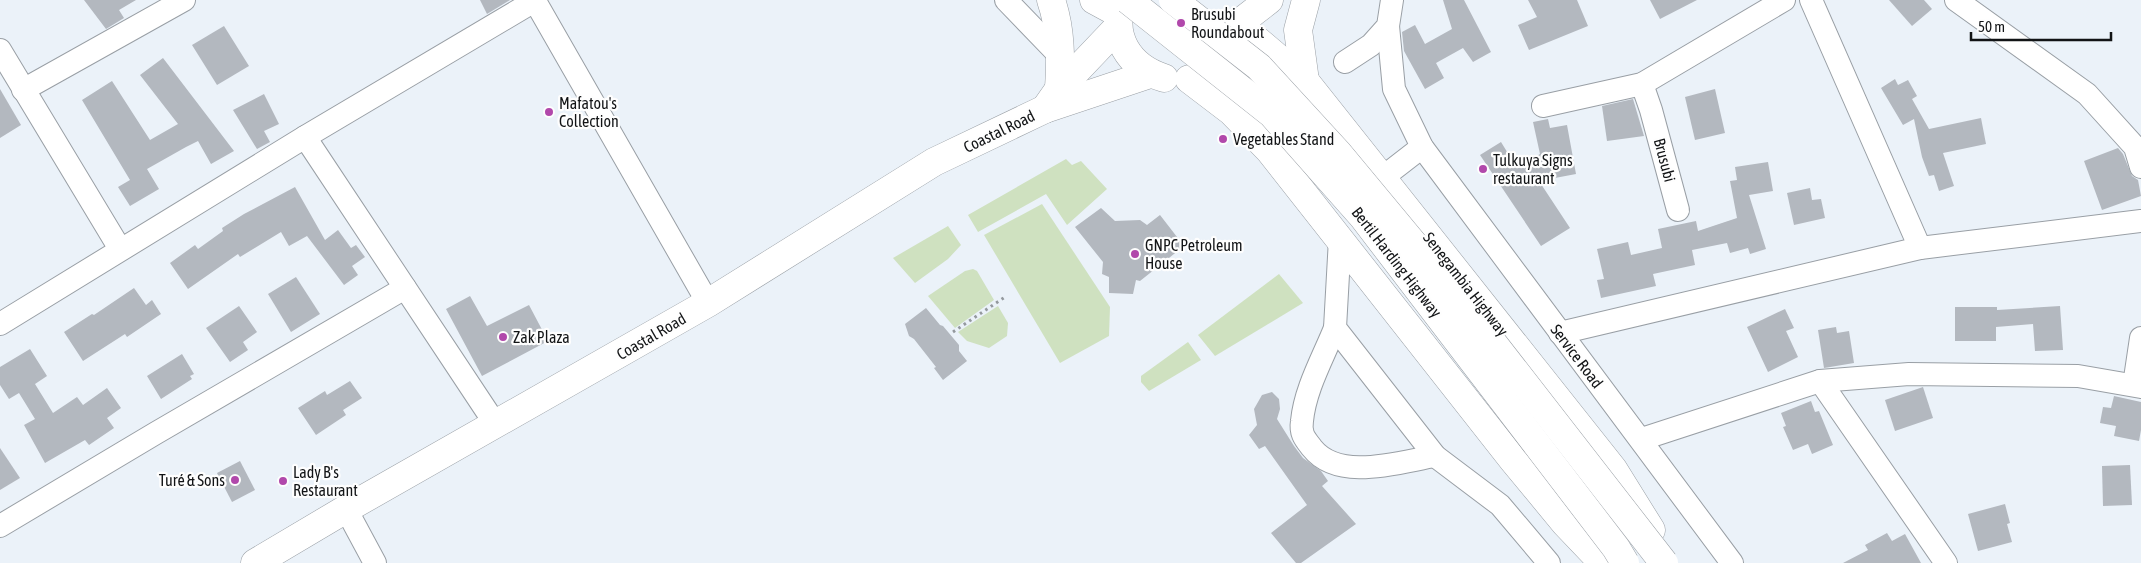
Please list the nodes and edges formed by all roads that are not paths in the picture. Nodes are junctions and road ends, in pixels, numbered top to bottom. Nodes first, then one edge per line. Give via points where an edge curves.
1 (184, 0) edge
2 (535, 0) edge
3 (1006, 0) edge
4 (1051, 0) edge
5 (1094, 0) edge
6 (1173, 0) edge
7 (1269, 0) edge
8 (1306, 0) edge
9 (1392, 0) edge
10 (1784, 0) edge
11 (1810, 0) edge
12 (1956, 0) edge
13 (1122, 10) edge
14 (1236, 12) edge
15 (1388, 26) junction
16 (0, 50) edge
17 (1061, 57) junction
18 (1345, 62) dead end
19 (1150, 74) junction
20 (1189, 80) junction
21 (1305, 81) junction
22 (1642, 84) junction
23 (23, 90) junction
24 (1052, 99) junction
25 (1543, 106) dead end
26 (305, 136) junction
27 (1422, 147) junction
28 (2139, 153) edge
29 (1382, 178) junction
30 (1678, 210) dead end
31 (2141, 221) edge
32 (1340, 240) junction
33 (1920, 248) junction
34 (120, 249) junction
35 (405, 288) junction
36 (708, 303) junction
37 (0, 324) edge
38 (1335, 328) junction
39 (1560, 333) junction
40 (2141, 338) edge
41 (1820, 382) junction
42 (2138, 386) edge
43 (496, 425) junction
44 (1642, 439) junction
45 (1435, 456) junction
46 (346, 509) junction
47 (0, 526) edge
48 (1539, 560) edge
49 (256, 563) edge
50 (375, 563) edge
51 (1603, 563) edge
52 (1625, 563) edge
53 (1664, 563) edge
54 (1672, 563) edge
55 (1732, 563) edge
56 (1946, 563) edge

1 - 23 street
2 - 26 street
2 - 36 street
3 - 17 street
4 - 17 main road via 1057,16
5 - 13 main road, Bertil Harding Highway
6 - 53 main road, Bertil Harding Highway, bridge via 1259,67 1338,153 1451,289
7 - 14 main road
8 - 21 main road via 1298,30
9 - 15 street, Service Road
10 - 22 street
11 - 33 street
12 - 28 street via 2087,94
13 - 19 main road via 1124,46 1135,62
13 - 24 main road, Coastal Road
13 - 52 main road, Bertil Harding Highway, bridge via 1272,114 1363,217
14 - 20 main road via 1234,44 1223,60 1208,73
14 - 21 main road, Senegambia Highway
15 - 18 street via 1371,45
15 - 27 street, Service Road via 1394,89
16 - 23 street
17 - 24 main road
19 - 20 main road via 1169,80
19 - 24 main road, Coastal Road
20 - 32 main road via 1231,111 1270,151
21 - 29 main road, Senegambia Highway
22 - 25 street
22 - 30 street, Brusubi
23 - 34 street
24 - 36 main road, Coastal Road via 934,162
26 - 34 street
26 - 35 street
27 - 29 street
27 - 39 street, Service Road
29 - 54 main road, Senegambia Highway via 1613,470
31 - 33 street
32 - 38 street
32 - 51 main road via 1565,523
33 - 39 street
34 - 37 street
35 - 43 street
35 - 47 street
36 - 43 main road, Coastal Road
38 - 45 street
38 - 45 street via 1307,394 1302,421 1302,435 1318,456 1336,465 1365,469
39 - 44 street, Service Road
40 - 42 street
41 - 42 street via 1919,374 2078,376
41 - 44 street
41 - 56 street
43 - 46 main road, Coastal Road
44 - 55 street, Service Road
45 - 48 street via 1500,505
46 - 49 main road, Coastal Road
46 - 50 street

